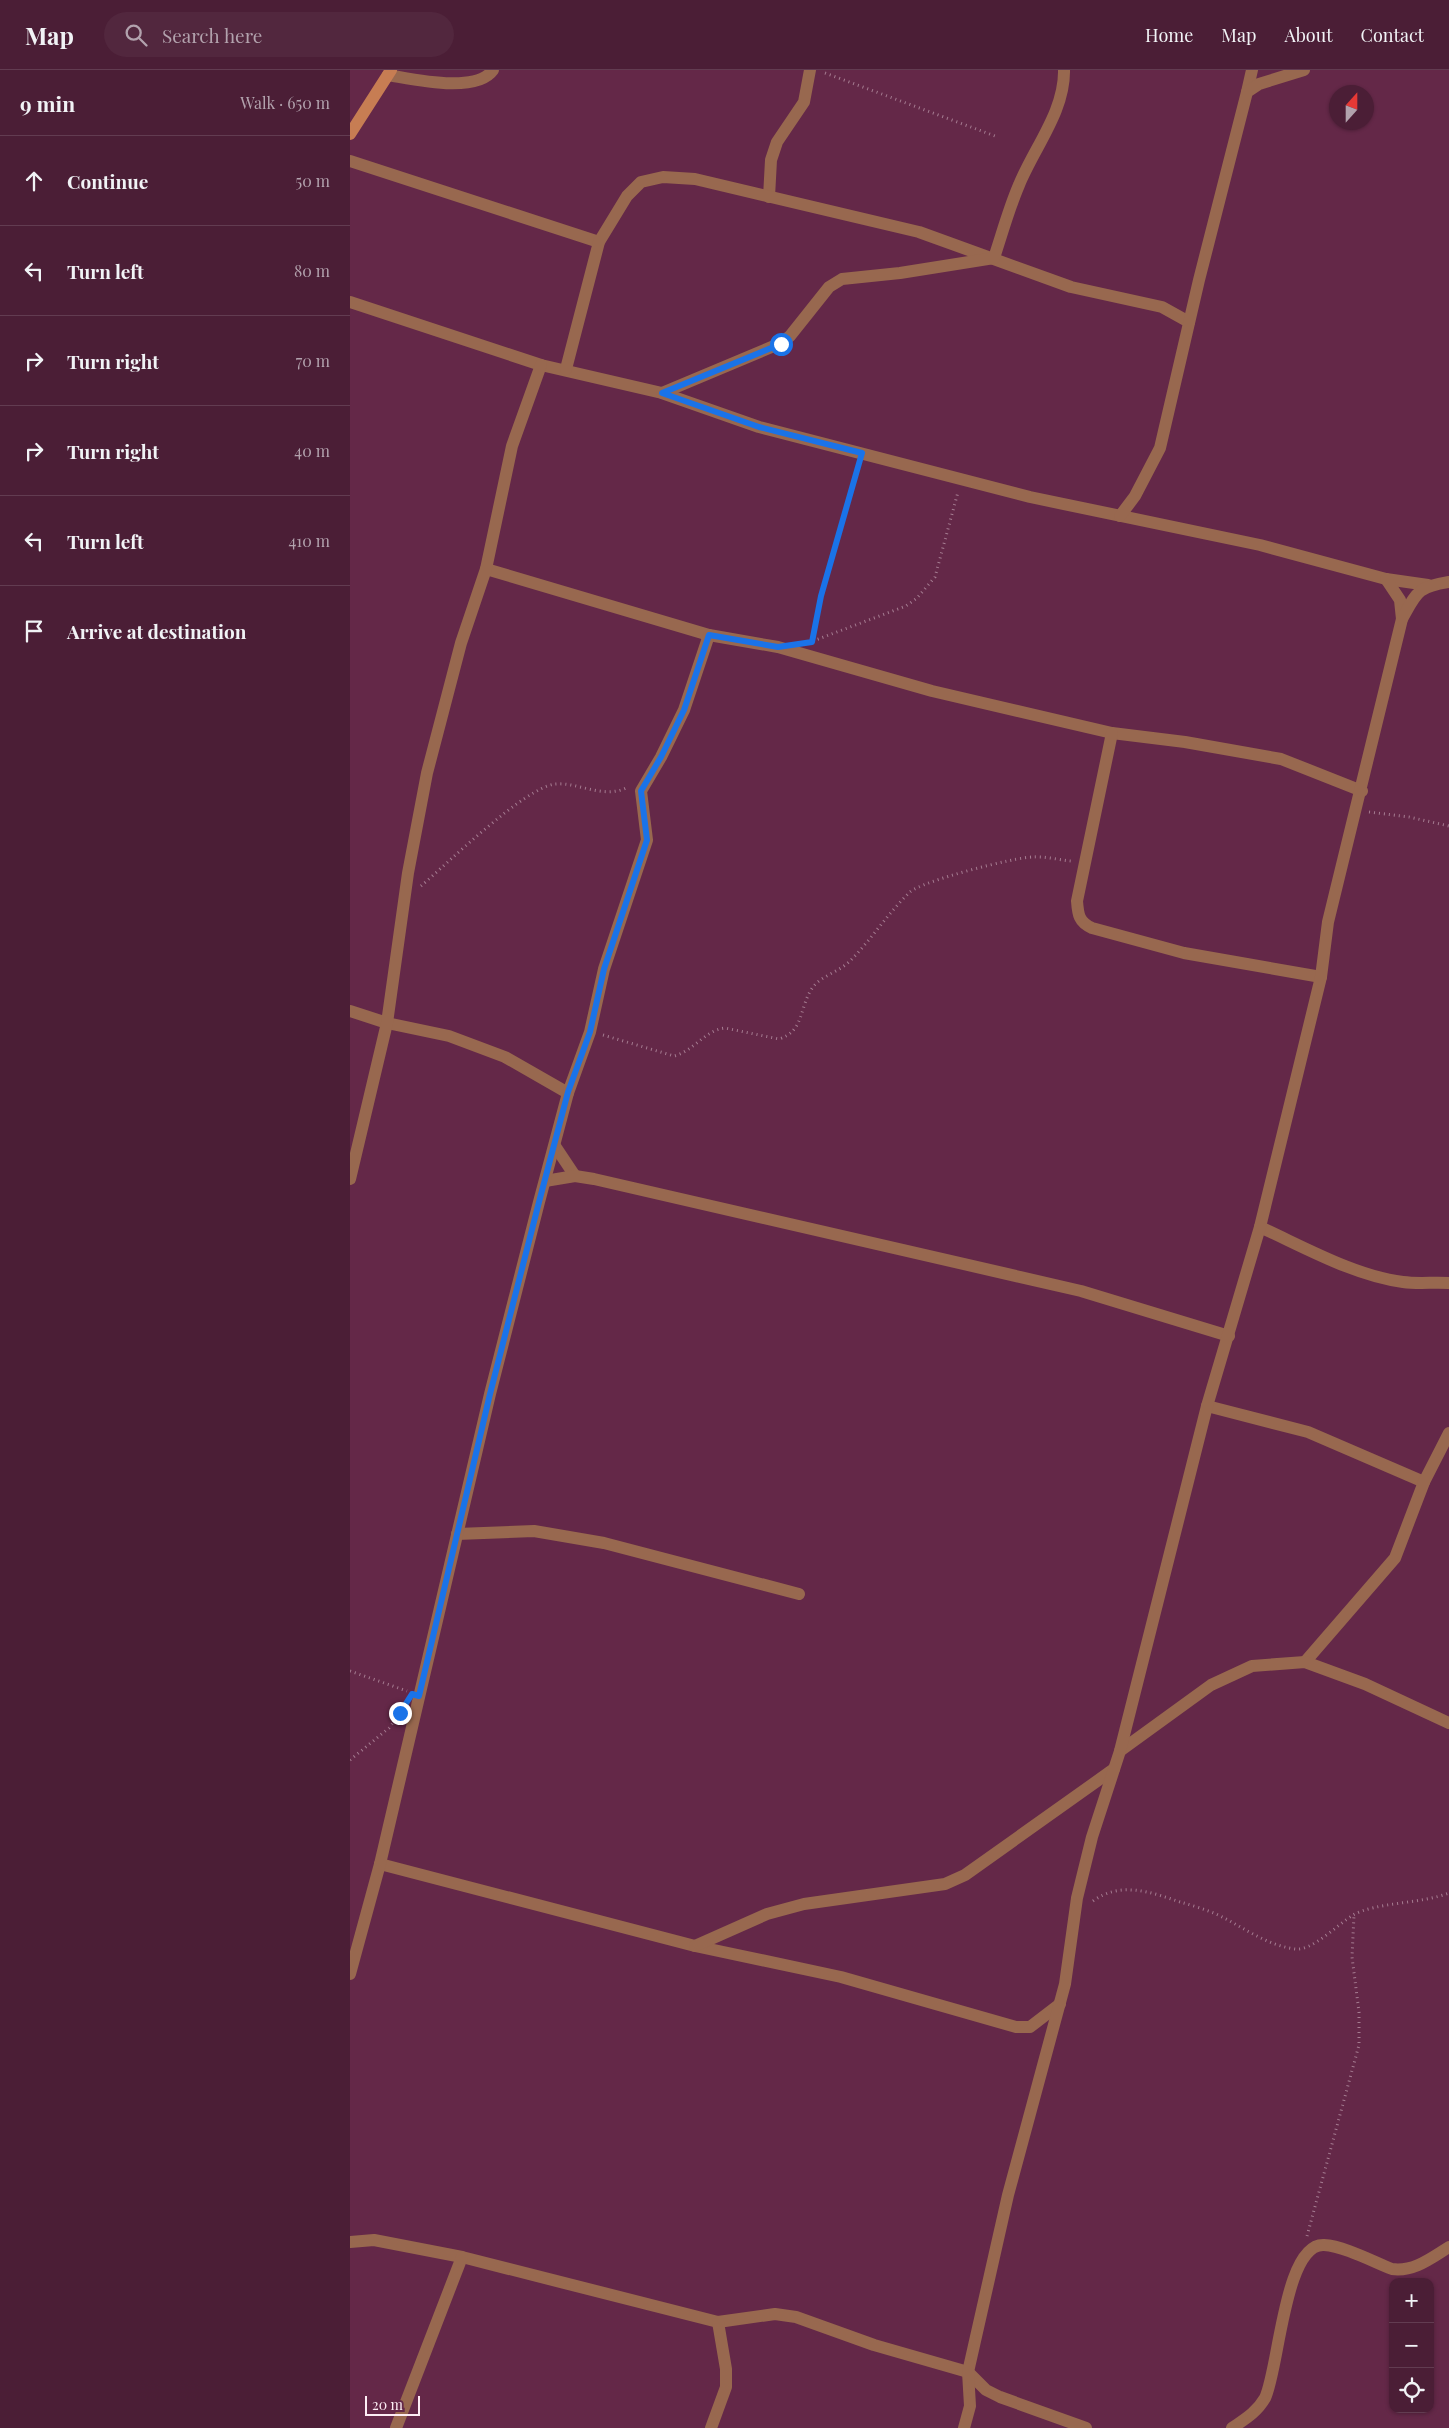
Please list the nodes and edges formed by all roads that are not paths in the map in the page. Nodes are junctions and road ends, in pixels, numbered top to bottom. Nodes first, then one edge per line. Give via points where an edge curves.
1 (493, 70) edge
2 (810, 70) edge
3 (1064, 70) edge
4 (1252, 70) edge
5 (1304, 70) edge
6 (389, 73) edge
7 (1247, 92) junction
8 (350, 134) edge
9 (350, 161) edge
10 (769, 197) junction
11 (599, 242) junction
12 (994, 258) junction
13 (350, 302) edge
14 (1189, 322) junction
15 (542, 365) junction
16 (566, 369) junction
17 (662, 393) junction
18 (1120, 516) junction
19 (486, 569) junction
20 (1386, 579) junction
21 (1449, 582) edge
22 (1428, 586) junction
23 (1402, 619) junction
24 (709, 635) junction
25 (1112, 734) junction
26 (1362, 791) junction
27 (1321, 977) junction
28 (350, 1011) edge
29 (387, 1023) junction
30 (568, 1092) junction
31 (555, 1146) junction
32 (574, 1176) junction
33 (350, 1179) edge
34 (545, 1181) junction
35 (1260, 1227) junction
36 (1449, 1282) edge
37 (1229, 1336) junction
38 (1207, 1406) junction
39 (1449, 1433) edge
40 (1424, 1482) junction
41 (457, 1534) junction
42 (799, 1594) dead end
43 (1305, 1662) junction
44 (1449, 1723) edge
45 (1120, 1751) junction
46 (1114, 1769) junction
47 (380, 1864) junction
48 (695, 1946) junction
49 (350, 1974) edge
50 (1060, 2004) junction
51 (350, 2242) edge
52 (1449, 2247) edge
53 (462, 2257) junction
54 (718, 2322) junction
55 (968, 2372) junction
56 (396, 2428) edge
57 (710, 2428) edge
58 (964, 2428) edge
59 (1086, 2428) edge
60 (1232, 2428) edge

1 - 6 street via 482,79 469,83 430,82
2 - 10 street via 804,102 777,142 771,160
3 - 12 street via 1061,94 1018,184
4 - 7 street
5 - 7 street via 1259,84
6 - 8 street
7 - 14 street
9 - 11 street
10 - 11 street via 695,179 663,177 641,182 627,196
10 - 12 street via 919,232
11 - 16 street
12 - 14 street via 1071,287 1162,307
12 - 17 street via 842,279 829,287 781,344
13 - 15 street
14 - 18 street via 1160,448 1136,496
15 - 16 street
15 - 19 street via 512,446
16 - 17 street
17 - 18 street via 759,427 1030,497
18 - 20 street via 1260,545
19 - 24 street
19 - 29 street via 461,644 427,773
20 - 22 street
20 - 23 street via 1400,600
21 - 22 street
22 - 23 street via 1418,592
23 - 26 street
24 - 25 street via 778,647 932,691
24 - 30 street via 684,710 641,791 647,840 604,969 590,1032
25 - 26 street via 1185,742 1282,759
25 - 27 street via 1076,901 1082,924 1210,958
26 - 27 street via 1328,922
27 - 35 street
28 - 29 street
29 - 30 street via 450,1036 505,1057
29 - 33 street
30 - 31 street
31 - 32 street
31 - 34 street
32 - 34 street
32 - 37 street via 1081,1291
34 - 41 street
35 - 36 street via 1326,1258 1386,1278 1404,1282
35 - 37 street
37 - 38 street
38 - 40 street via 1308,1432
38 - 45 street
39 - 40 street
40 - 43 street via 1395,1558
41 - 42 street via 534,1531 604,1543
41 - 47 street
43 - 44 street via 1365,1684
43 - 45 street via 1252,1666 1211,1685
45 - 46 street
46 - 48 street via 964,1875 945,1884 804,1904 767,1914
46 - 50 street via 1092,1837
47 - 48 street
47 - 49 street
48 - 50 street via 841,1977 1016,2027 1030,2027
50 - 55 street via 1008,2195
51 - 53 street via 374,2240
52 - 60 street via 1410,2270 1402,2271 1334,2247 1324,2245 1309,2251 1298,2268 1286,2303 1273,2373 1265,2397 1254,2413
53 - 54 street
53 - 56 street
54 - 55 street via 774,2314 796,2317 874,2345
54 - 57 street via 726,2387
55 - 58 street via 970,2406
55 - 59 street via 986,2390 1000,2397

